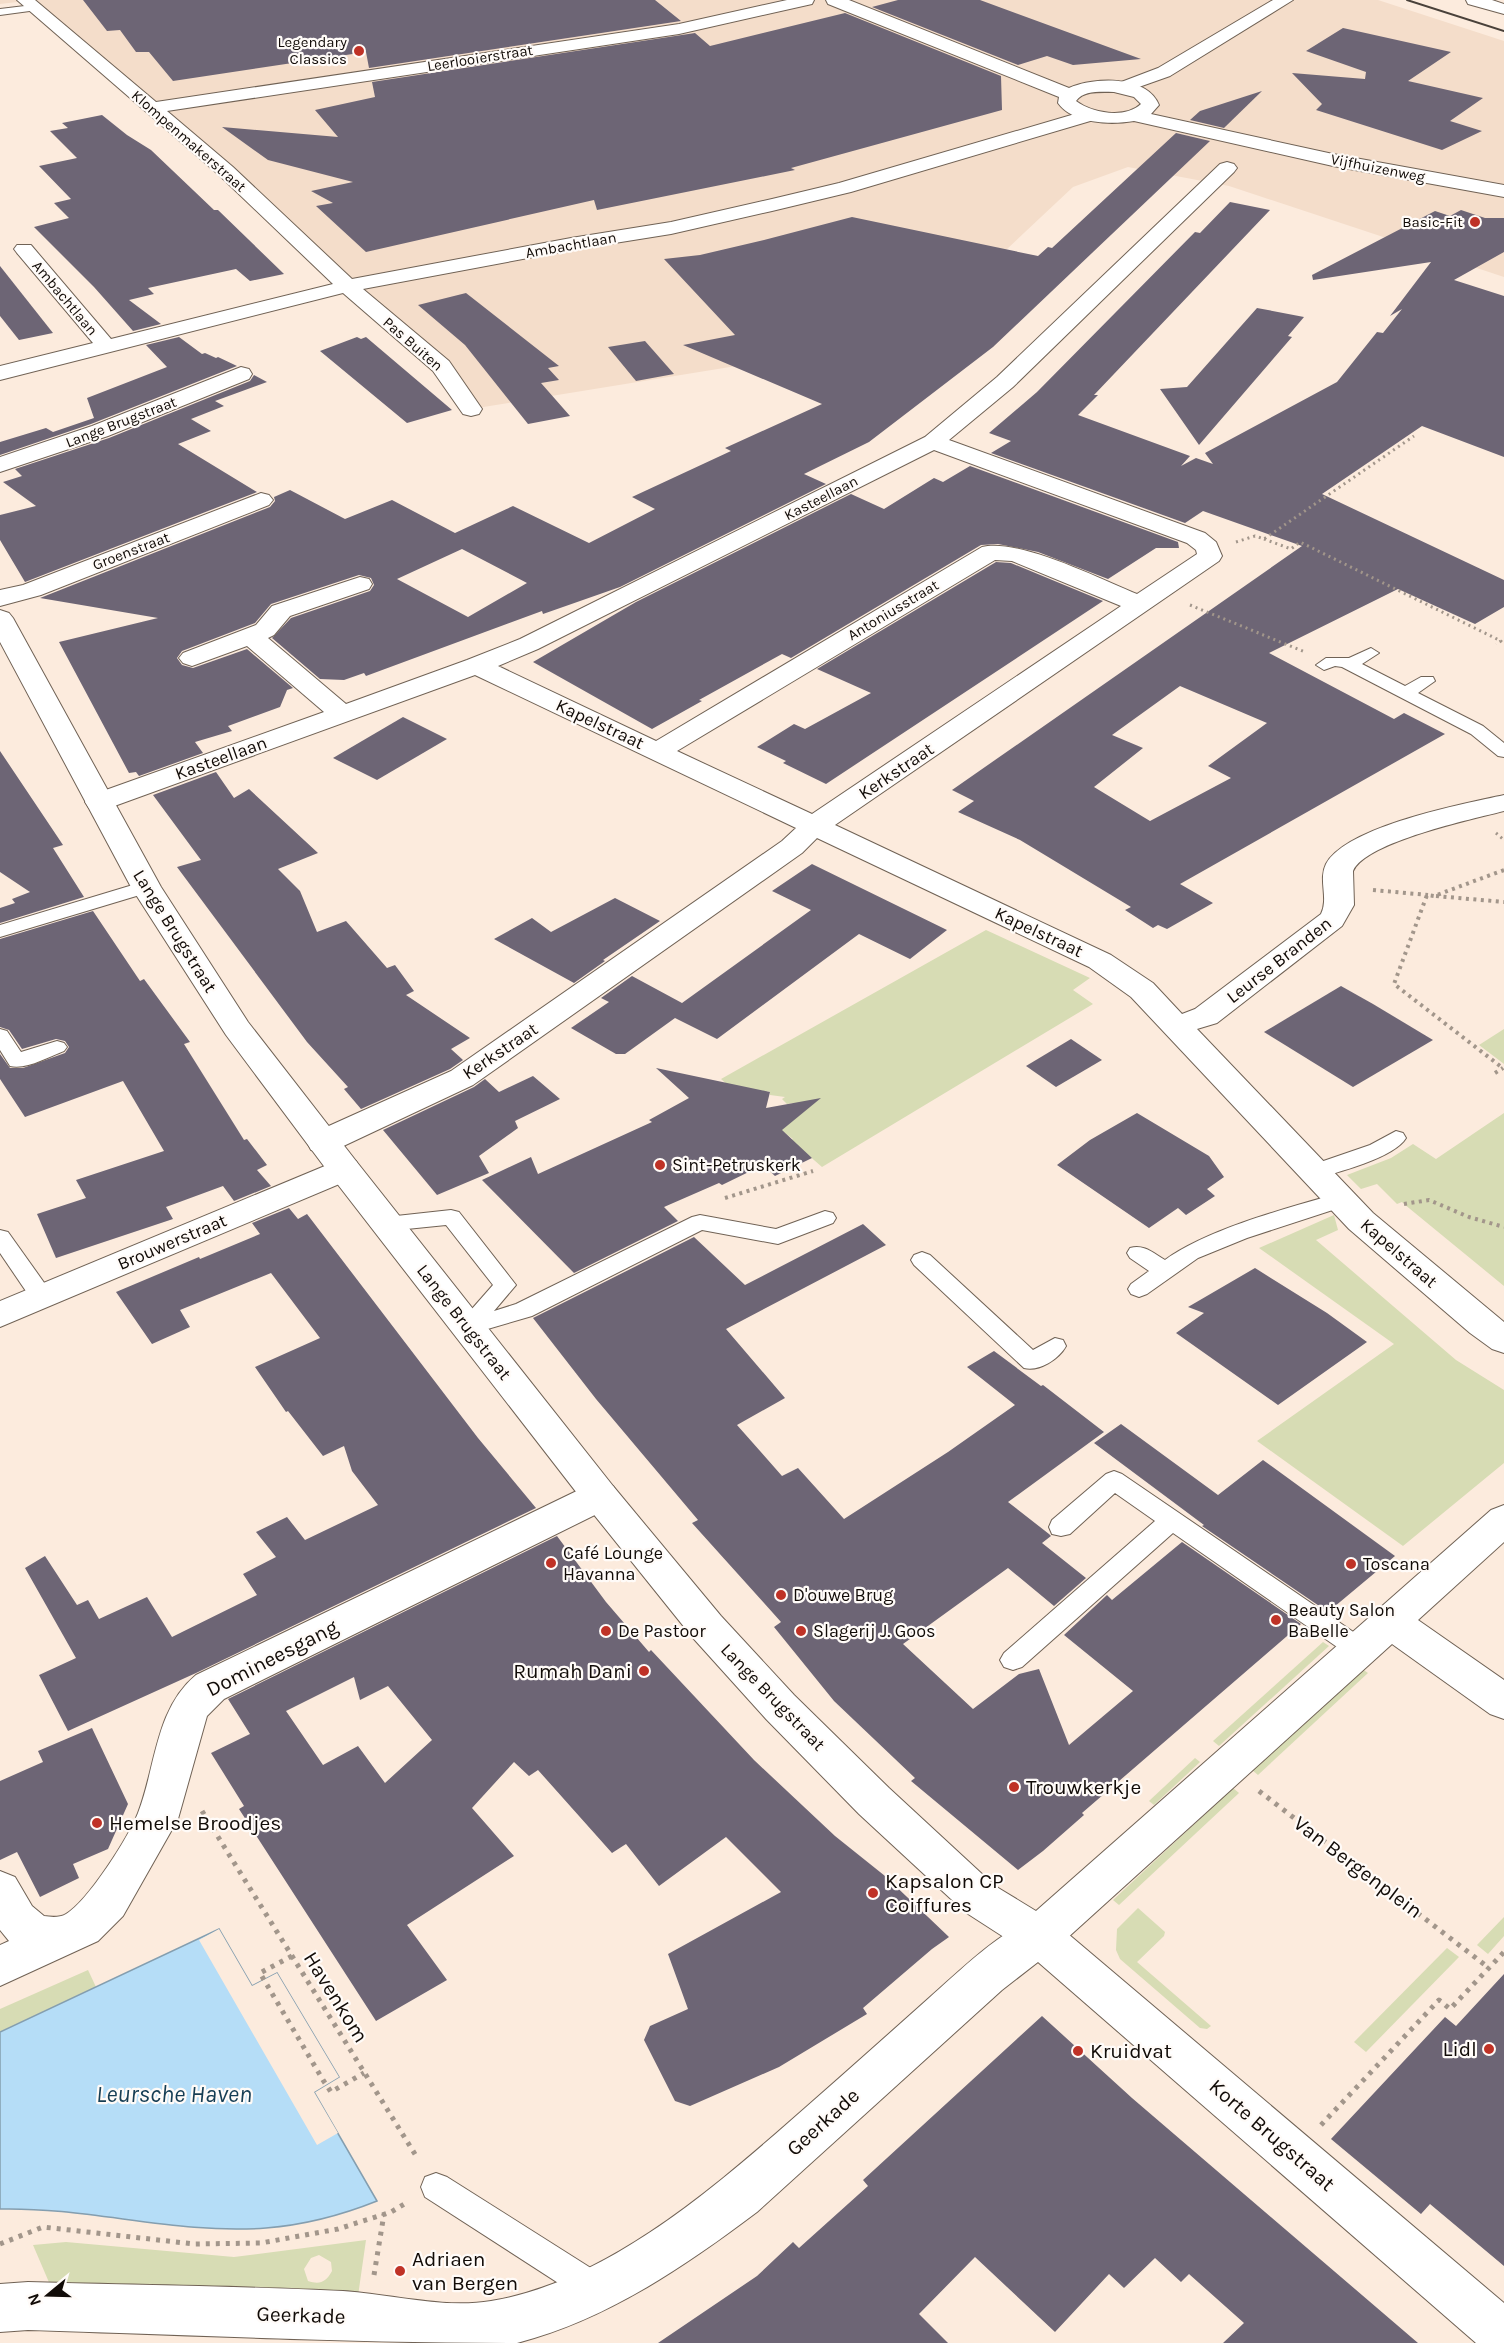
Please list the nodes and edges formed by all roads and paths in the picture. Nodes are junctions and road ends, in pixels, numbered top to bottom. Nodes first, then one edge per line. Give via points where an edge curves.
1 (806, 0) edge
2 (834, 0) edge
3 (1285, 0) edge
4 (1474, 0) edge
5 (29, 4) edge
6 (1504, 9) edge
7 (0, 12) edge
8 (977, 57) junction
9 (1164, 72) junction
10 (1089, 88) junction
11 (1122, 88) junction
12 (1141, 106) junction
13 (1079, 107) junction
14 (152, 108) junction
15 (1227, 168) dead end
16 (1504, 191) edge
17 (24, 249) dead end
18 (348, 286) junction
19 (107, 347) junction
20 (0, 373) edge
21 (242, 375) dead end
22 (471, 409) dead end
23 (1414, 436) dead end
24 (933, 442) junction
25 (0, 465) edge
26 (261, 500) dead end
27 (1264, 539) junction
28 (1210, 550) junction
29 (360, 584) dead end
30 (0, 598) edge
31 (1150, 599) junction
32 (1444, 613) junction
33 (1440, 616) dead end
34 (0, 618) edge
35 (252, 637) junction
36 (1496, 644) dead end
37 (1371, 653) dead end
38 (192, 658) dead end
39 (1326, 664) joint
40 (1350, 664) junction
41 (476, 666) junction
42 (1426, 681) dead end
43 (1405, 693) junction
44 (342, 714) junction
45 (658, 751) junction
46 (1504, 752) edge
47 (99, 802) junction
48 (1504, 803) edge
49 (814, 826) junction
50 (1504, 870) edge
51 (146, 887) junction
52 (1339, 888) junction
53 (1427, 895) junction
54 (1434, 896) junction
55 (1504, 902) edge
56 (0, 931) edge
57 (1176, 1026) junction
58 (0, 1035) edge
59 (57, 1047) dead end
60 (1503, 1069) edge
61 (1495, 1073) dead end
62 (1396, 1138) dead end
63 (323, 1142) junction
64 (344, 1169) junction
65 (1313, 1172) junction
66 (1340, 1200) junction
67 (1404, 1204) dead end
68 (825, 1218) dead end
69 (387, 1224) junction
70 (1504, 1227) edge
71 (0, 1237) edge
72 (1138, 1252) dead end
73 (922, 1260) dead end
74 (1165, 1271) junction
75 (1139, 1289) dead end
76 (42, 1298) junction
77 (0, 1315) edge
78 (467, 1328) junction
79 (1504, 1340) edge
80 (1055, 1346) dead end
81 (600, 1496) junction
82 (1172, 1520) junction
83 (1504, 1520) edge
84 (1061, 1527) dead end
85 (1390, 1621) junction
86 (1359, 1648) junction
87 (1014, 1660) dead end
88 (1504, 1702) edge
89 (1228, 1767) junction
90 (209, 1823) dead end
91 (0, 1890) edge
92 (63, 1936) junction
93 (1039, 1936) junction
94 (1504, 1952) edge
95 (292, 1956) junction
96 (0, 1966) edge
97 (1489, 1968) junction
98 (364, 2073) junction
99 (1294, 2154) junction
100 (436, 2187) junction
101 (384, 2214) junction
102 (0, 2244) edge
103 (594, 2288) junction
104 (0, 2308) edge
105 (368, 2317) junction
106 (471, 2335) edge
107 (1504, 2335) edge

1 - 14 street, Leerlooierstraat via 679,29
2 - 8 street
3 - 9 street
4 - 6 street
5 - 7 lane
5 - 14 street, Klompenmakerstraat
8 - 10 street
8 - 13 street
9 - 11 street
9 - 12 street
10 - 11 street
10 - 13 street, Ambachtlaan
11 - 12 street
12 - 13 street via 1113,117
12 - 16 street, Vijfhuizenweg via 1254,142
13 - 18 street, Ambachtlaan via 1070,123 843,188 671,228
14 - 18 street, Klompenmakerstraat via 226,171
15 - 24 street, Kasteellaan via 1005,382
17 - 19 street, Ambachtlaan
18 - 19 street, Ambachtlaan
18 - 22 street, Pas Buiten via 441,366
19 - 20 street, Ambachtlaan
21 - 25 street, Lange Brugstraat
23 - 27 path
24 - 28 street via 1196,538
24 - 41 street, Kasteellaan via 529,644
26 - 30 street, Groenstraat via 32,590
27 - 28 path via 1255,536
27 - 32 path via 1291,549 1300,542
28 - 31 street, Kerkstraat via 1206,561
29 - 35 street via 281,611 265,630
31 - 39 path
31 - 45 street, Antoniusstraat via 1016,554 991,552
31 - 49 street, Kerkstraat
32 - 33 path
32 - 36 path via 1501,641
34 - 47 street, Lange Brugstraat
35 - 38 street
35 - 44 street
37 - 40 lane
39 - 40 lane via 1339,660
40 - 43 lane
41 - 44 street, Kasteellaan
41 - 45 street, Kapelstraat
42 - 43 lane
43 - 46 lane via 1477,730
44 - 47 street, Kasteellaan
45 - 49 street, Kapelstraat
47 - 51 street, Lange Brugstraat
48 - 52 street, Leurse Branden via 1364,845 1346,856 1339,867
49 - 57 street, Kapelstraat via 1100,961 1133,983
49 - 63 street, Kerkstraat via 782,854 462,1078
50 - 54 path
51 - 56 lane
51 - 63 street, Lange Brugstraat via 237,1028
52 - 53 path
52 - 57 street, Leurse Branden via 1340,908 1326,926 1206,1016
53 - 54 path
53 - 60 path via 1394,984
54 - 55 path
57 - 65 street, Kapelstraat
58 - 59 lane via 17,1061
60 - 61 path
62 - 65 lane via 1377,1150
63 - 64 street, Lange Brugstraat
64 - 69 street, Lange Brugstraat
64 - 76 street, Brouwerstraat
65 - 66 street, Kapelstraat
66 - 74 lane via 1200,1249
66 - 79 street, Kapelstraat
67 - 70 path via 1429,1200
68 - 78 lane via 778,1237 700,1222 524,1310
69 - 78 street, Lange Brugstraat
69 - 78 lane via 451,1217 505,1285
71 - 76 lane
72 - 74 lane
73 - 80 lane via 1032,1362
74 - 75 lane
76 - 77 street, Brouwerstraat
78 - 81 street, Lange Brugstraat
81 - 92 street, Domineesgang via 210,1687 188,1710 157,1819 108,1903 83,1927
81 - 93 street, Lange Brugstraat via 707,1627 780,1707 980,1899
82 - 84 lane via 1114,1480
82 - 86 lane
82 - 87 lane
83 - 85 street
85 - 86 street
85 - 88 street
86 - 89 street
89 - 93 street
89 - 97 path, Van Bergenplein
90 - 95 path, Havenkom
91 - 92 street via 20,1924 32,1934 47,1938
92 - 96 street, Domineesgang
93 - 99 street, Korte Brugstraat
93 - 103 street, Geerkade via 986,1976 740,2196 668,2247
94 - 97 path
95 - 98 path, Havenkom
95 - 98 path via 260,1973 323,2080 331,2092
97 - 99 path via 1450,2009 1439,2000
98 - 100 path, Havenkom
99 - 107 street, Korte Brugstraat
100 - 101 path
100 - 103 lane
101 - 102 path via 338,2229 261,2242 194,2244 44,2227
101 - 105 path
103 - 106 street, Geerkade via 561,2304
104 - 105 street, Geerkade
105 - 106 street, Geerkade

